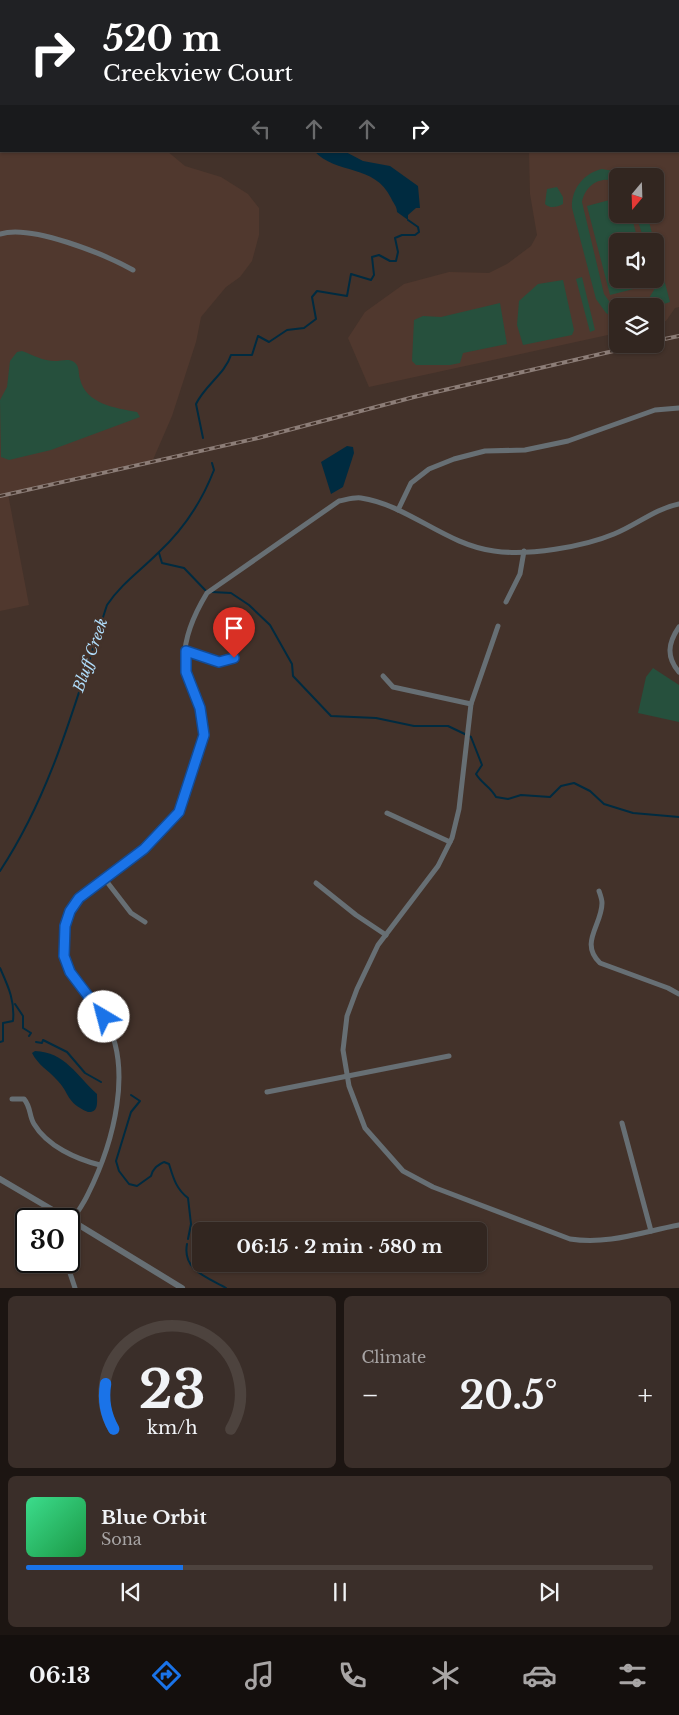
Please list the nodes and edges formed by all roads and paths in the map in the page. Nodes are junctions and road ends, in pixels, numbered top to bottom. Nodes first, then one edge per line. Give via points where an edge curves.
1 (0, 234) edge
2 (133, 270) dead end
3 (679, 408) edge
4 (679, 504) edge
5 (398, 510) junction
6 (524, 551) junction
7 (506, 602) dead end
8 (498, 626) dead end
9 (679, 627) edge
10 (186, 651) junction
11 (234, 658) dead end
12 (679, 672) edge
13 (383, 676) dead end
14 (471, 704) junction
15 (387, 813) dead end
16 (450, 842) junction
17 (104, 878) junction
18 (316, 882) dead end
19 (599, 891) dead end
20 (145, 922) dead end
21 (386, 935) junction
22 (679, 994) edge
23 (449, 1056) dead end
24 (347, 1078) junction
25 (267, 1092) dead end
26 (12, 1099) dead end
27 (622, 1122) dead end
28 (100, 1164) junction
29 (0, 1179) edge
30 (48, 1208) edge
31 (78, 1208) edge
32 (679, 1225) edge
33 (80, 1228) edge
34 (651, 1231) junction
35 (70, 1273) edge
36 (75, 1288) edge
37 (182, 1288) edge

1 - 2 street via 12,230 40,234
3 - 5 street via 655,410 568,441 524,450 485,451 454,459 429,469 411,483
4 - 6 street via 664,507 614,534 578,544
5 - 6 street via 466,545 496,552
5 - 10 street via 360,498 338,501 309,520 207,594 194,615
6 - 7 street via 520,574
8 - 14 street
9 - 12 street via 672,637 669,652 672,664
10 - 11 street via 219,662
10 - 17 street via 186,672 200,708 204,735 179,812 144,849
13 - 14 street via 393,687
14 - 16 street via 460,809
15 - 16 street
16 - 21 street via 438,866
17 - 20 street via 131,913
17 - 28 street via 79,898 70,911 63,942 70,972 104,1017 117,1048 119,1088 112,1130
18 - 21 street
19 - 22 street via 602,903 590,945 592,956 600,963
21 - 24 street via 378,945 347,1016 343,1050
23 - 24 street
24 - 25 street
24 - 34 street via 365,1128 403,1171 433,1187 570,1239 590,1242
26 - 28 street via 24,1099 38,1130 69,1153
27 - 34 street
28 - 31 street via 88,1195
29 - 30 street
32 - 34 street
33 - 37 street
35 - 36 street

